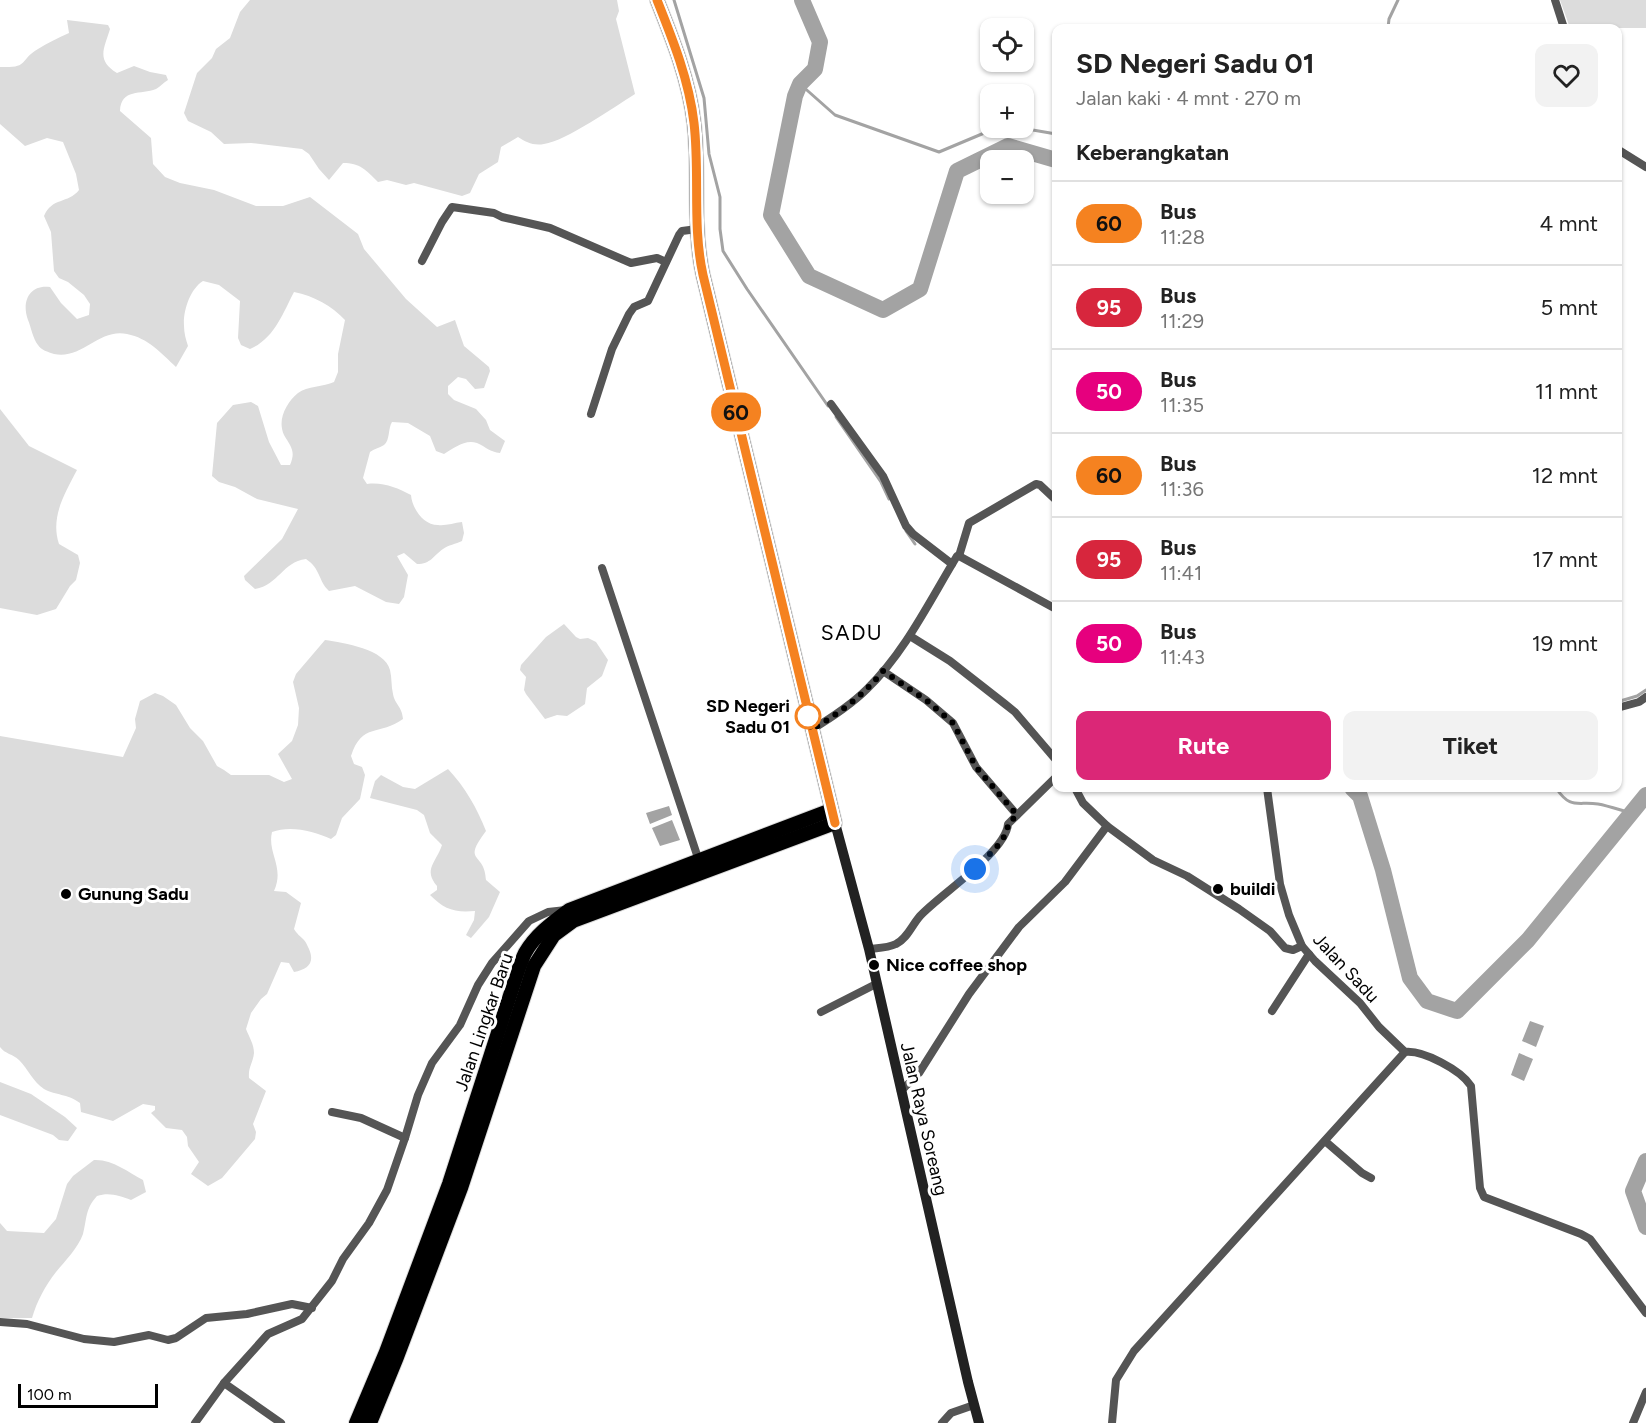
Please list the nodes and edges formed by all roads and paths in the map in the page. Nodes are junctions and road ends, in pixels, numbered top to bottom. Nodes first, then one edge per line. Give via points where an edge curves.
1 (657, 0) edge
2 (1555, 0) edge
3 (1563, 24) edge
4 (1622, 152) edge
5 (1646, 167) edge
6 (697, 229) junction
7 (422, 261) dead end
8 (666, 262) junction
9 (831, 404) dead end
10 (591, 414) dead end
11 (1052, 496) edge
12 (959, 556) junction
13 (952, 564) junction
14 (602, 568) dead end
15 (1052, 607) edge
16 (910, 636) junction
17 (883, 671) junction
18 (1646, 697) edge
19 (1622, 707) edge
20 (811, 730) junction
21 (1052, 754) edge
22 (1052, 781) edge
23 (1077, 792) edge
24 (1268, 792) edge
25 (1017, 815) junction
26 (833, 817) junction
27 (1107, 826) junction
28 (699, 861) junction
29 (569, 910) junction
30 (1302, 946) junction
31 (869, 949) junction
32 (1309, 954) junction
33 (876, 984) junction
34 (1272, 1011) dead end
35 (821, 1012) dead end
36 (1405, 1052) junction
37 (901, 1091) junction
38 (332, 1112) dead end
39 (405, 1138) junction
40 (1324, 1141) junction
41 (1371, 1178) dead end
42 (312, 1308) junction
43 (1646, 1313) edge
44 (0, 1322) edge
45 (224, 1383) junction
46 (1646, 1392) edge
47 (974, 1405) junction
48 (195, 1423) edge
49 (281, 1423) edge
50 (356, 1423) edge
51 (370, 1423) edge
52 (942, 1423) edge
53 (979, 1423) edge
54 (1112, 1423) edge
55 (1634, 1423) edge

1 - 6 highway via 691,100
2 - 3 street
4 - 5 street
6 - 8 street via 682,231
6 - 20 highway via 697,249
7 - 8 street via 453,207 550,228 631,263 657,258
8 - 10 street via 648,301 634,307 612,349
9 - 13 street via 884,476 906,526
11 - 12 street via 1036,484 969,524
12 - 13 street
12 - 15 street
13 - 16 street
14 - 28 street
16 - 17 street
16 - 21 street via 950,661 1015,712
17 - 20 street via 840,712
17 - 25 street via 953,723 976,767
18 - 19 street
20 - 26 highway
22 - 25 street
23 - 27 street
24 - 30 street, Jalan Sadu via 1280,884
25 - 31 street via 1000,842 920,916 898,944
26 - 28 highway, Jalan Lingkar Baru
26 - 31 main road, Jalan Raya Soreang
26 - 51 highway, Jalan Lingkar Baru via 573,921 540,953 461,1188
27 - 30 street via 1152,860 1187,876 1239,909 1270,931 1285,948
27 - 37 street via 1065,882 1018,927 969,994 920,1073
28 - 29 highway, Jalan Lingkar Baru
29 - 39 street via 548,912 530,921 492,963 460,1025 432,1063
29 - 50 highway, Jalan Lingkar Baru via 524,954 450,1184
30 - 32 street, Jalan Sadu
31 - 33 main road, Jalan Raya Soreang
32 - 34 street
32 - 36 street, Jalan Sadu
33 - 35 street
33 - 37 main road, Jalan Raya Soreang
36 - 40 street
36 - 43 street via 1428,1056 1462,1076 1471,1086 1484,1197 1590,1239
37 - 47 main road, Jalan Raya Soreang
38 - 39 street via 361,1118
39 - 42 street via 387,1190
40 - 41 street
40 - 54 street via 1134,1351 1116,1380
42 - 44 street via 292,1304 206,1318 172,1339 149,1335 114,1342
42 - 45 street via 302,1319 268,1334
45 - 48 street
45 - 49 street
46 - 55 street
47 - 52 street via 951,1413
47 - 53 main road, Jalan Raya Soreang

